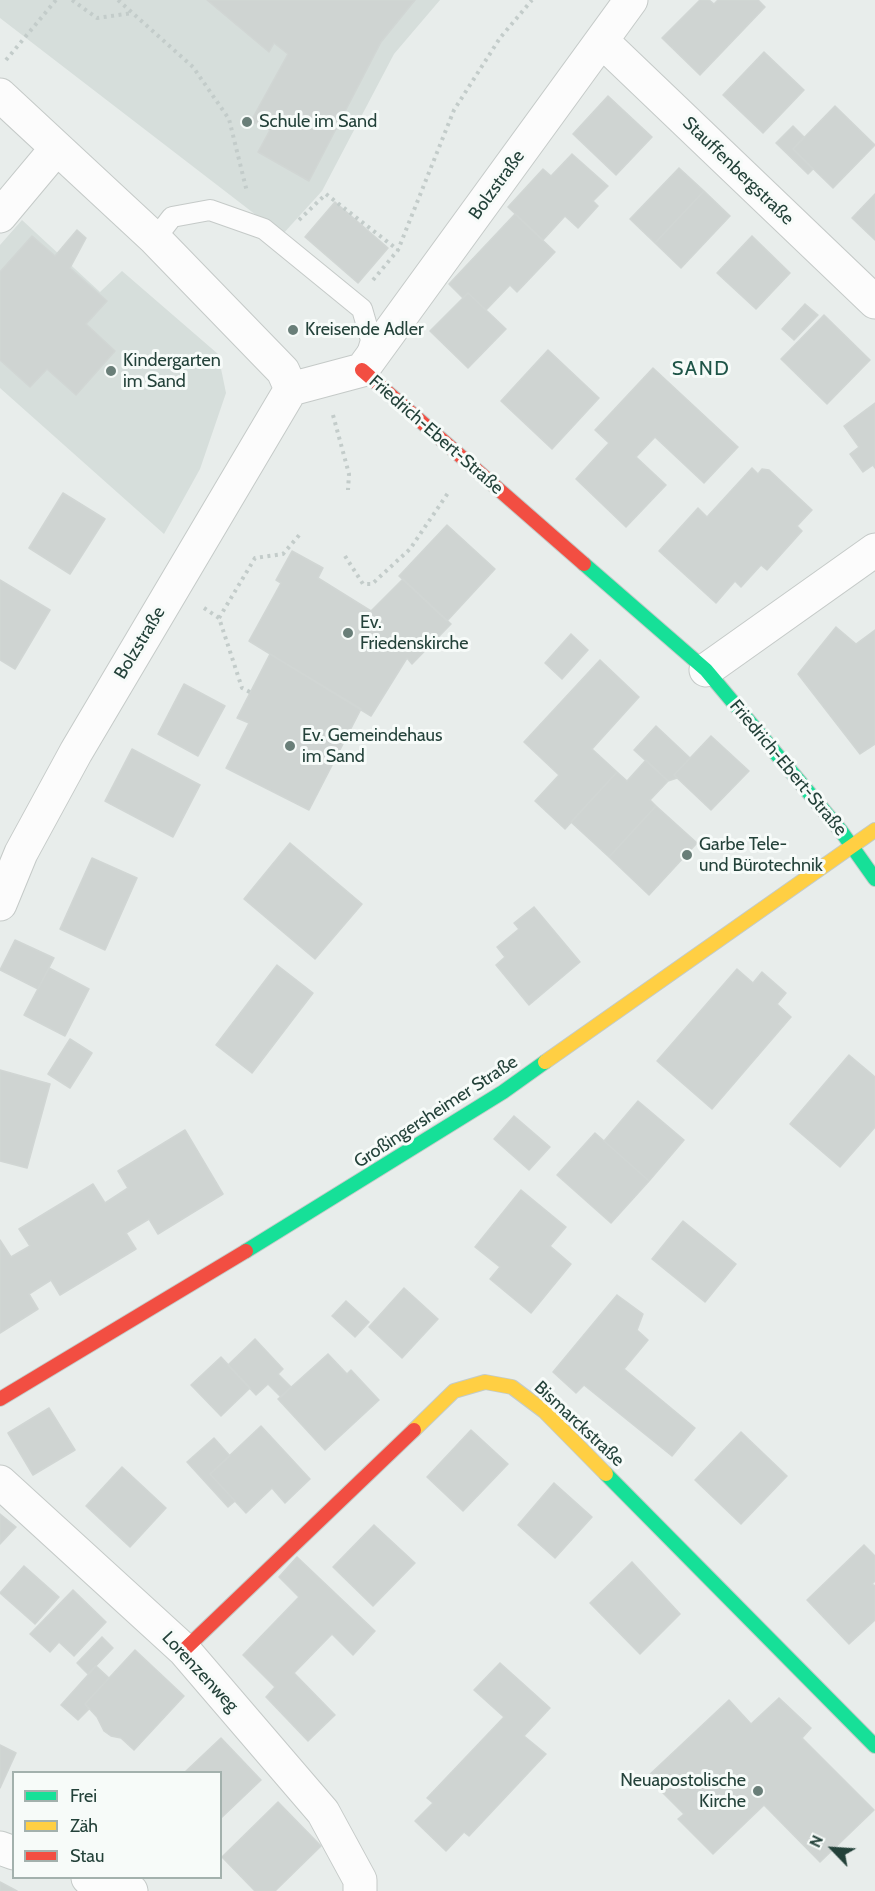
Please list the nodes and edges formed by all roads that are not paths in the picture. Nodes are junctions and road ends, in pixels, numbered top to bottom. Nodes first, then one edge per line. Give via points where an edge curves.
1 (631, 0) edge
2 (602, 41) junction
3 (0, 95) edge
4 (56, 148) junction
5 (0, 216) edge
6 (154, 239) junction
7 (875, 302) edge
8 (362, 370) junction
9 (291, 389) junction
10 (875, 550) edge
11 (706, 670) junction
12 (875, 830) edge
13 (851, 846) junction
14 (875, 879) edge
15 (0, 904) edge
16 (0, 1399) edge
17 (0, 1482) edge
18 (184, 1650) junction
19 (875, 1746) edge
20 (91, 1879) edge
21 (131, 1891) edge
22 (360, 1891) edge

1 - 2 street, Bolzstraße
2 - 7 street, Stauffenbergstraße
2 - 8 street, Bolzstraße
3 - 4 street
4 - 5 street
4 - 6 street
6 - 8 lane via 172,217 210,210 264,229 362,309 371,340
6 - 9 street via 283,371
8 - 9 street, Friedrich-Ebert-Straße
8 - 11 street, Friedrich-Ebert-Straße
9 - 15 street, Bolzstraße via 76,752 21,853
10 - 11 street
11 - 13 street, Friedrich-Ebert-Straße
12 - 13 street, Großingersheimer Straße
13 - 14 street, Friedrich-Ebert-Straße
13 - 16 street, Großingersheimer Straße via 503,1092 327,1203
17 - 18 street, Lorenzenweg
18 - 19 street, Bismarckstraße via 454,1391 484,1382 512,1387 544,1411
18 - 22 street, Lorenzenweg via 323,1812 360,1880
20 - 21 street

